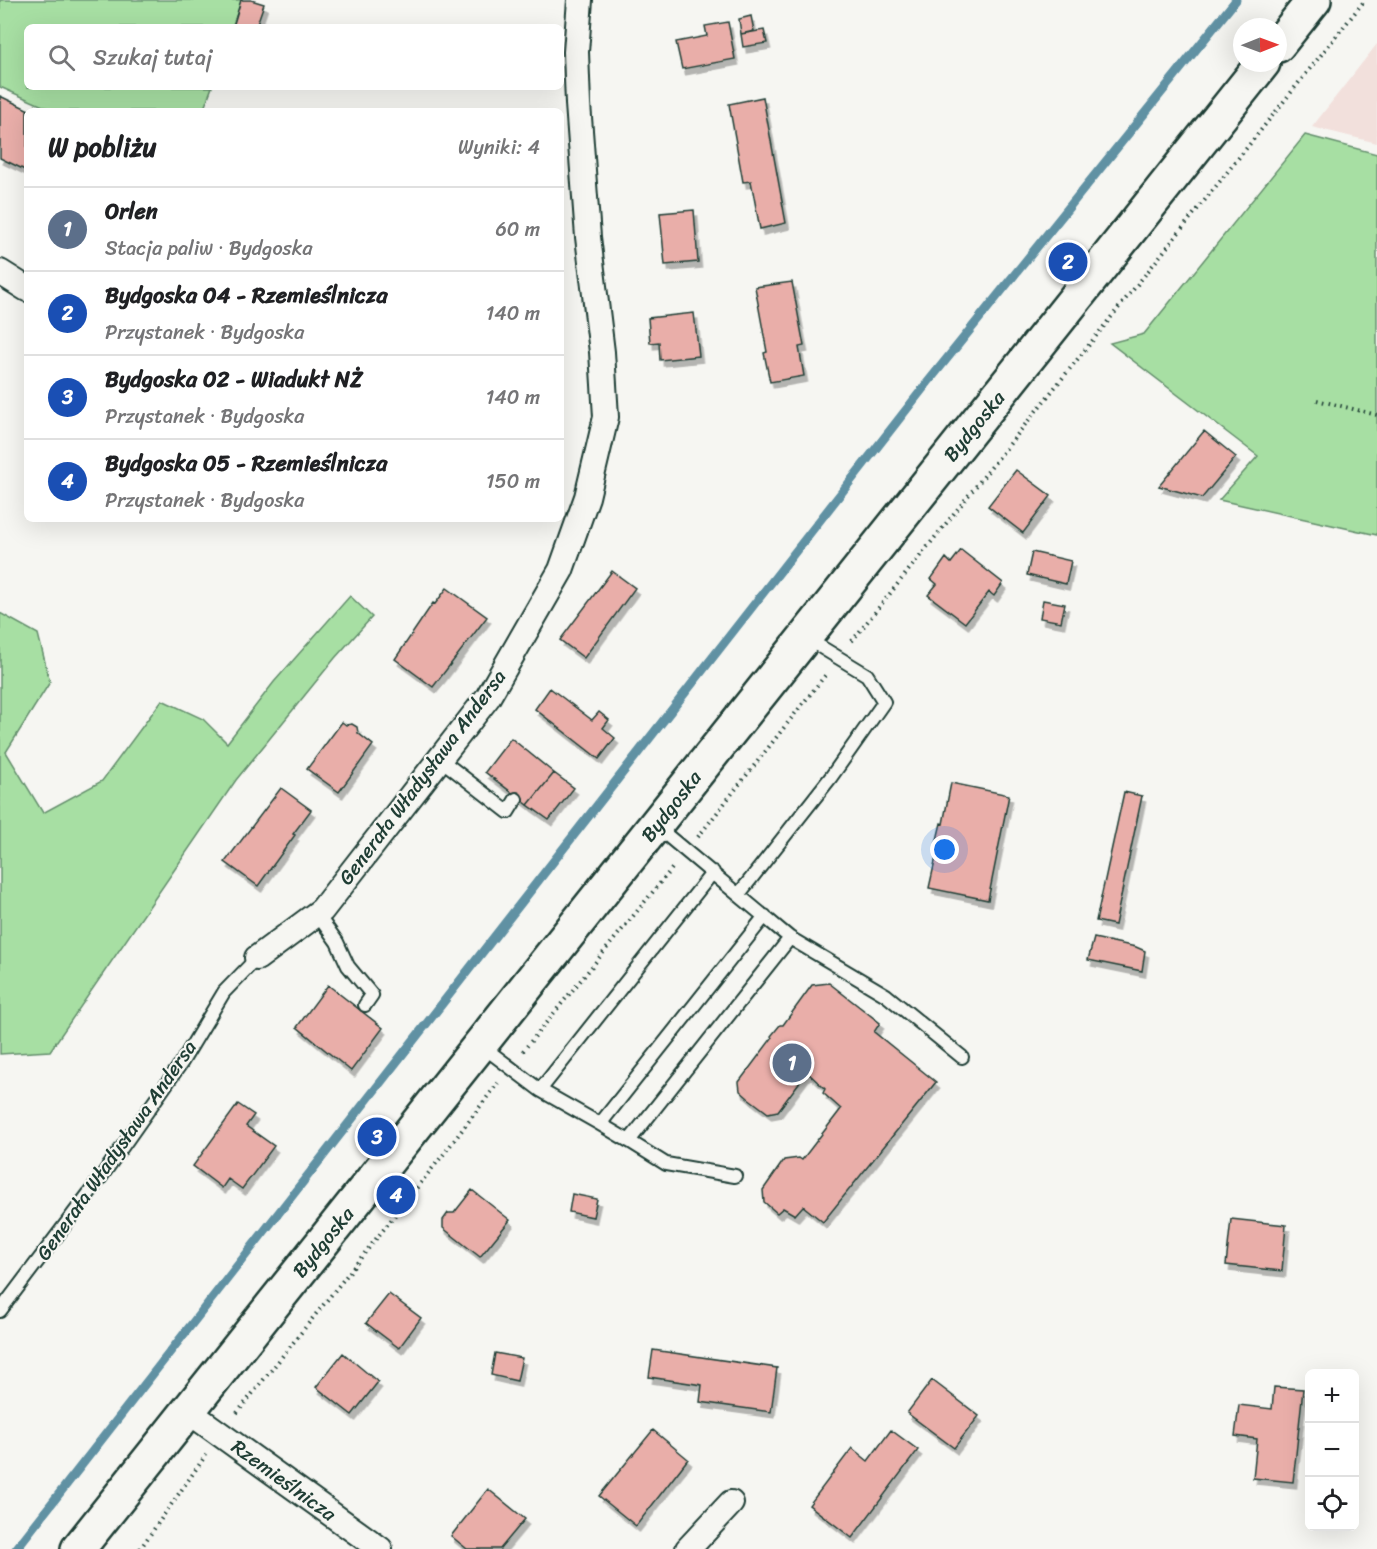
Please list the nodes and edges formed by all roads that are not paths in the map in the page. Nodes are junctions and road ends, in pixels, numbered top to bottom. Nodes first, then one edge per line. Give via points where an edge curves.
1 (580, 0) edge
2 (1314, 0) edge
3 (1287, 34) edge
4 (1256, 72) edge
5 (0, 272) edge
6 (24, 287) edge
7 (805, 637) junction
8 (440, 759) junction
9 (516, 799) dead end
10 (656, 826) junction
11 (713, 872) junction
12 (739, 894) junction
13 (317, 914) junction
14 (765, 916) junction
15 (790, 938) junction
16 (257, 958) joint
17 (365, 1005) dead end
18 (481, 1046) junction
19 (962, 1057) dead end
20 (540, 1090) junction
21 (600, 1124) junction
22 (629, 1141) junction
23 (735, 1176) dead end
24 (0, 1311) edge
25 (188, 1411) junction
26 (731, 1503) dead end
27 (78, 1549) edge
28 (380, 1549) edge
29 (688, 1549) edge

1 - 8 street, Generała Władysława Andersa via 578,104 606,417 587,497 561,570 488,697
2 - 3 main road
4 - 7 main road, Bydgoska
5 - 6 street
7 - 10 main road, Bydgoska
7 - 12 lane via 867,675 884,702
8 - 9 lane via 507,812
8 - 13 street, Generała Władysława Andersa
10 - 11 lane
10 - 18 main road, Bydgoska
11 - 12 lane
11 - 20 lane
12 - 14 lane
13 - 16 street, Generała Władysława Andersa
13 - 17 lane via 348,966 372,995
14 - 15 lane
14 - 21 lane
15 - 19 lane via 886,995
15 - 22 lane
16 - 24 lane, Generała Władysława Andersa via 224,992 182,1062
18 - 20 lane
18 - 25 main road, Bydgoska
20 - 21 lane
21 - 22 lane
22 - 23 lane via 666,1164
25 - 27 main road, Bydgoska
25 - 28 street, Rzemieślnicza
26 - 29 street

